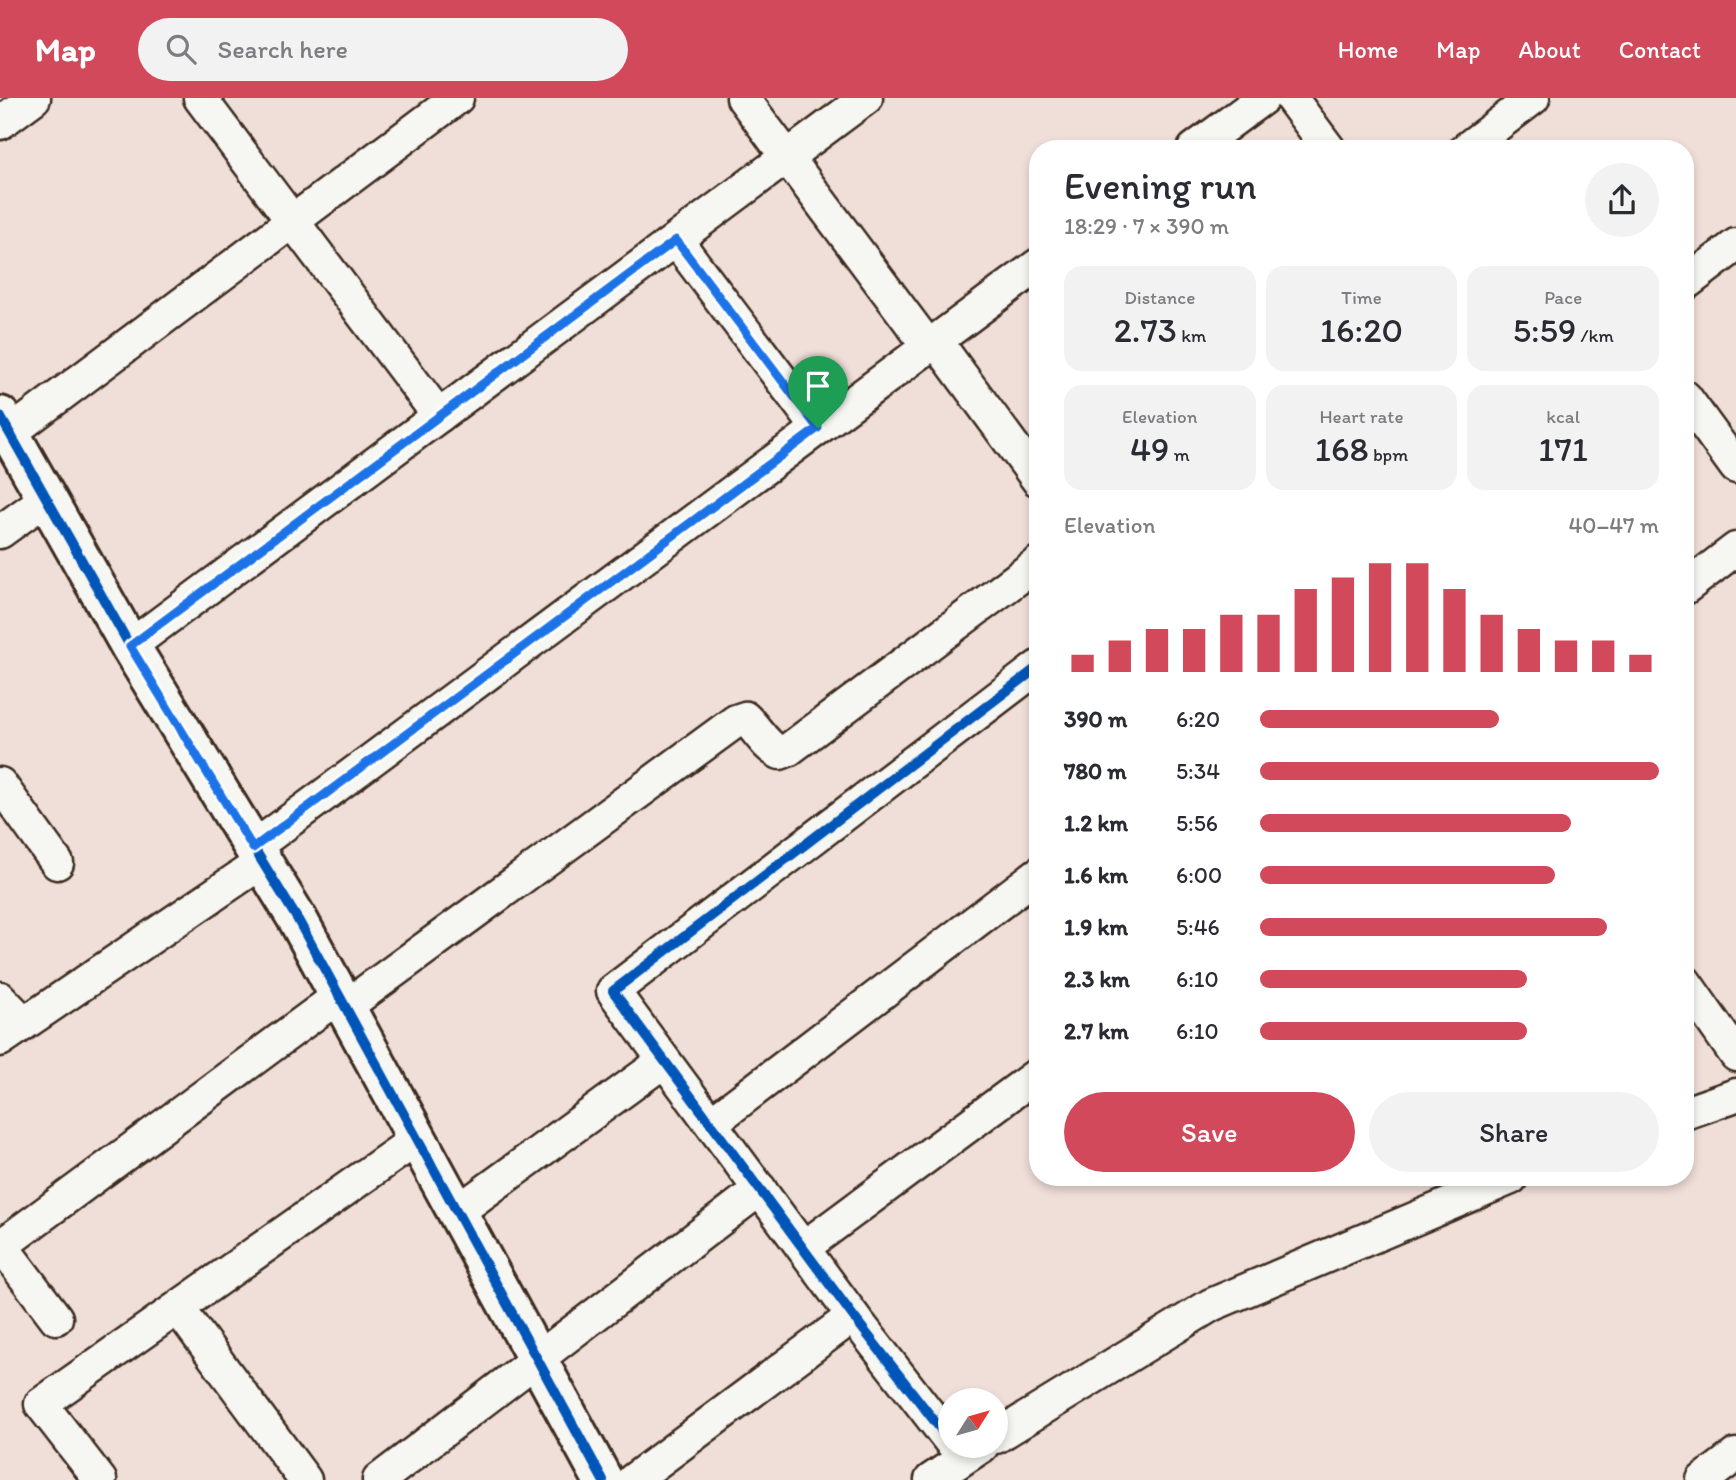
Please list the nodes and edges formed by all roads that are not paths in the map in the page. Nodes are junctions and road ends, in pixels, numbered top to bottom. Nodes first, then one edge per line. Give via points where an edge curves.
1 (34, 98) edge
2 (201, 98) edge
3 (457, 98) edge
4 (743, 98) edge
5 (866, 98) edge
6 (1263, 98) edge
7 (1291, 98) edge
8 (1533, 98) edge
9 (0, 123) edge
10 (1206, 140) edge
11 (1322, 140) edge
12 (1478, 140) edge
13 (786, 158) junction
14 (293, 221) junction
15 (676, 240) junction
16 (1736, 245) edge
17 (1029, 272) edge
18 (1694, 277) edge
19 (932, 344) junction
20 (1694, 409) edge
21 (439, 416) junction
22 (5, 425) edge
23 (818, 428) junction
24 (1736, 467) edge
25 (1029, 468) edge
26 (47, 498) junction
27 (0, 532) edge
28 (1736, 549) edge
29 (1029, 570) edge
30 (1694, 581) edge
31 (130, 646) junction
32 (1029, 674) edge
33 (0, 784) edge
34 (257, 855) junction
35 (57, 863) dead end
36 (1029, 881) edge
37 (1694, 995) edge
38 (0, 998) edge
39 (342, 1002) junction
40 (12, 1032) edge
41 (1736, 1055) edge
42 (664, 1061) junction
43 (1029, 1081) edge
44 (1736, 1095) edge
45 (1694, 1110) edge
46 (710, 1123) junction
47 (417, 1139) junction
48 (1491, 1186) edge
49 (760, 1189) junction
50 (457, 1212) junction
51 (1, 1245) edge
52 (803, 1248) junction
53 (178, 1308) junction
54 (853, 1316) junction
55 (56, 1318) dead end
56 (537, 1360) junction
57 (1008, 1430) edge
58 (1736, 1455) edge
59 (954, 1460) edge
60 (100, 1480) edge
61 (305, 1480) edge
62 (379, 1480) edge
63 (603, 1480) edge
64 (633, 1480) edge
65 (1703, 1480) edge

1 - 9 street
2 - 14 street
3 - 14 street
4 - 13 street
5 - 13 street
6 - 10 street
7 - 11 street
8 - 12 street
13 - 15 street
13 - 19 street
14 - 21 street
14 - 22 street
15 - 21 street
15 - 23 street
16 - 18 street
17 - 19 street
19 - 23 street
19 - 25 street
20 - 24 street
21 - 31 street
22 - 26 street
23 - 34 street
26 - 27 street
26 - 31 street
28 - 30 street
29 - 39 street via 788,750 772,750 745,718 736,721
31 - 34 street
32 - 42 street via 613,991
33 - 35 street
34 - 39 street
34 - 40 street
36 - 46 street
37 - 41 street
38 - 40 street
39 - 47 street
39 - 51 street
42 - 46 street
42 - 50 street
43 - 52 street
44 - 45 street
46 - 49 street
47 - 50 street
47 - 53 street
48 - 57 street via 1211,1305
49 - 52 street
49 - 56 street
50 - 56 street
51 - 55 street
52 - 54 street
53 - 60 street via 41,1404
53 - 61 street
54 - 59 street
54 - 64 street
56 - 62 street
56 - 63 street
58 - 65 street

